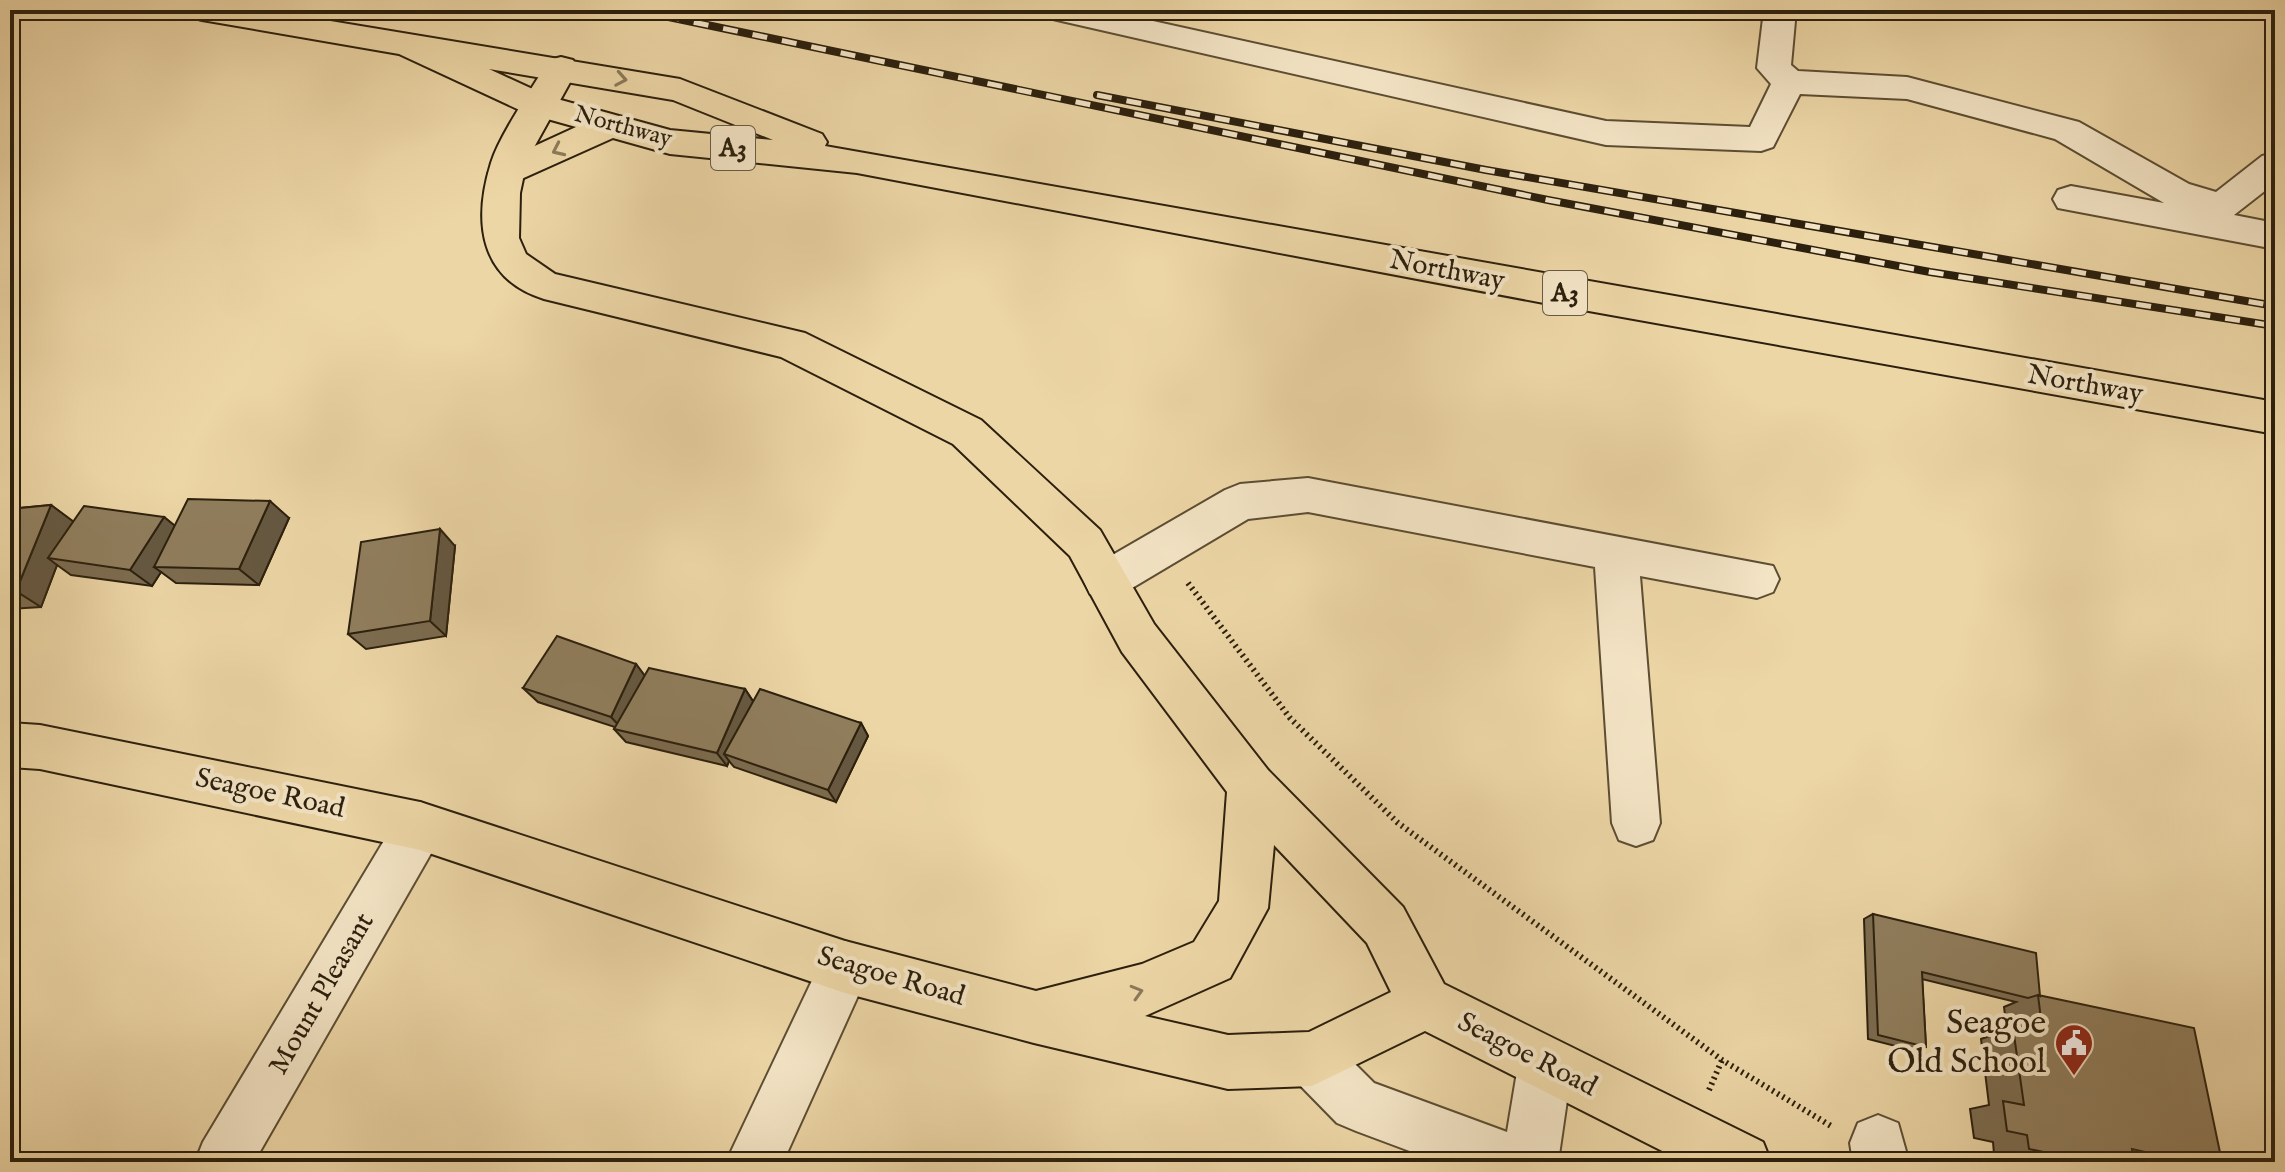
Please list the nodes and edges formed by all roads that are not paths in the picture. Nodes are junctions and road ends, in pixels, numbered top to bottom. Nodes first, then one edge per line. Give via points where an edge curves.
1 (202, 10) edge
2 (1057, 10) edge
3 (1780, 10) edge
4 (402, 42) junction
5 (1789, 82) junction
6 (550, 85) junction
7 (611, 125) junction
8 (857, 161) junction
9 (2275, 165) edge
10 (506, 174) junction
11 (2071, 199) dead end
12 (2211, 214) junction
13 (2275, 236) edge
14 (2275, 418) edge
15 (1616, 553) junction
16 (1757, 579) dead end
17 (1106, 581) junction
18 (10, 745) edge
19 (1251, 786) junction
20 (1636, 823) dead end
21 (420, 826) junction
22 (845, 967) junction
23 (1425, 1003) junction
24 (1034, 1017) junction
25 (1312, 1059) junction
26 (1545, 1066) junction
27 (223, 1162) edge
28 (754, 1162) edge
29 (1514, 1162) edge
30 (1530, 1162) edge
31 (1743, 1162) edge

1 - 4 main road, Northway / A3
2 - 5 street via 1606,133 1761,139
3 - 5 street via 1774,68
4 - 6 main road, Northway / A3
4 - 6 main road, Northway / A3 via 526,70
5 - 12 street via 1907,88 2067,130
6 - 7 main road, Northway / A3
6 -> 8 main road, Northway / A3 via 680,90
6 - 10 main road
7 - 8 main road, Northway / A3 via 670,142
7 -> 10 main road
8 - 14 main road, Northway / A3
9 - 12 street
10 - 17 main road via 501,238 510,262 544,285 791,344 967,432 1085,543
11 - 12 street
12 - 13 street
15 - 16 street
15 - 17 street via 1308,495 1240,502
15 - 20 street
17 - 19 main road via 1138,638
18 - 21 main road, Seagoe Road
19 - 23 main road via 1385,925
24 -> 19 main road via 1145,990 1212,960 1243,908
21 - 22 main road, Seagoe Road
21 - 27 street, Mount Pleasant
22 - 24 main road, Seagoe Road
22 - 28 street
23 - 25 main road, Seagoe Road
23 - 26 main road, Seagoe Road
24 - 25 main road, Seagoe Road via 1228,1062
25 - 29 street via 1356,1104
26 - 30 street
26 - 31 main road, Seagoe Road

